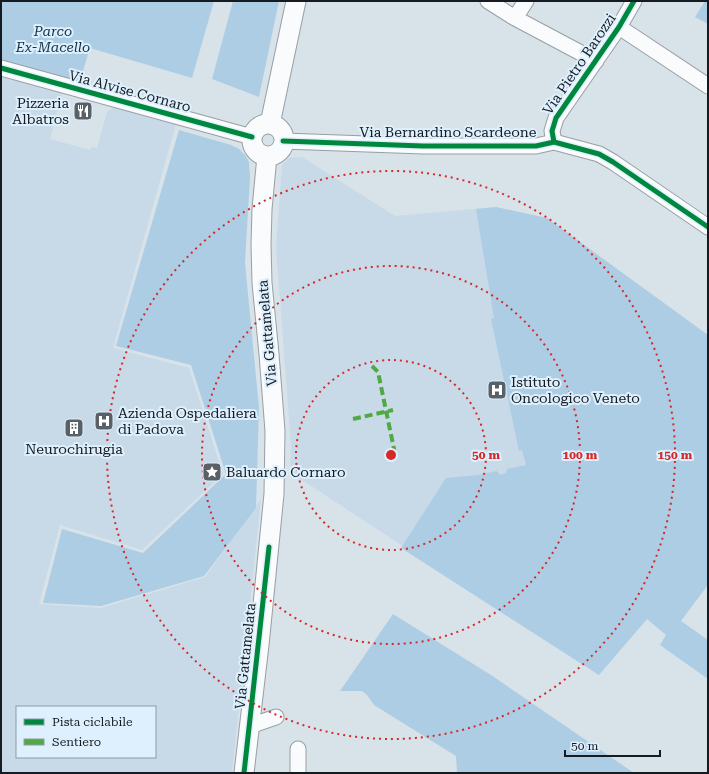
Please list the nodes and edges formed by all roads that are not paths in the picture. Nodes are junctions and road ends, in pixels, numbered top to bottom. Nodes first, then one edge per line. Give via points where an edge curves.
1 (296, 1) edge
2 (488, 1) edge
3 (526, 1) edge
4 (634, 1) edge
5 (515, 18) junction
6 (619, 27) junction
7 (596, 61) junction
8 (1, 68) edge
9 (708, 86) edge
10 (270, 124) junction
11 (252, 137) junction
12 (283, 141) junction
13 (554, 142) junction
14 (267, 156) junction
15 (708, 227) edge
16 (276, 718) dead end
17 (250, 726) junction
18 (298, 748) dead end
19 (244, 773) edge
20 (298, 773) edge

1 - 10 main road
2 - 5 street
3 - 5 street
4 - 6 street, Via Pietro Barozzi
5 - 7 street
6 - 7 street, Via Pietro Barozzi
6 - 9 street
7 - 13 street, Via Pietro Barozzi via 556,118 552,131
8 - 11 street, Via Alvise Cornaro
10 - 11 main road via 259,127
10 - 12 main road via 280,130
11 - 14 main road via 257,152
12 - 13 street, Via Bernardino Scardeone via 423,146 536,146
12 - 14 main road via 278,152
13 - 15 street, Via Bernardino Scardeone via 599,154
14 - 17 main road, Via Gattamelata via 261,245 275,445 274,494
16 - 17 street
17 - 19 main road, Via Gattamelata
18 - 20 street

